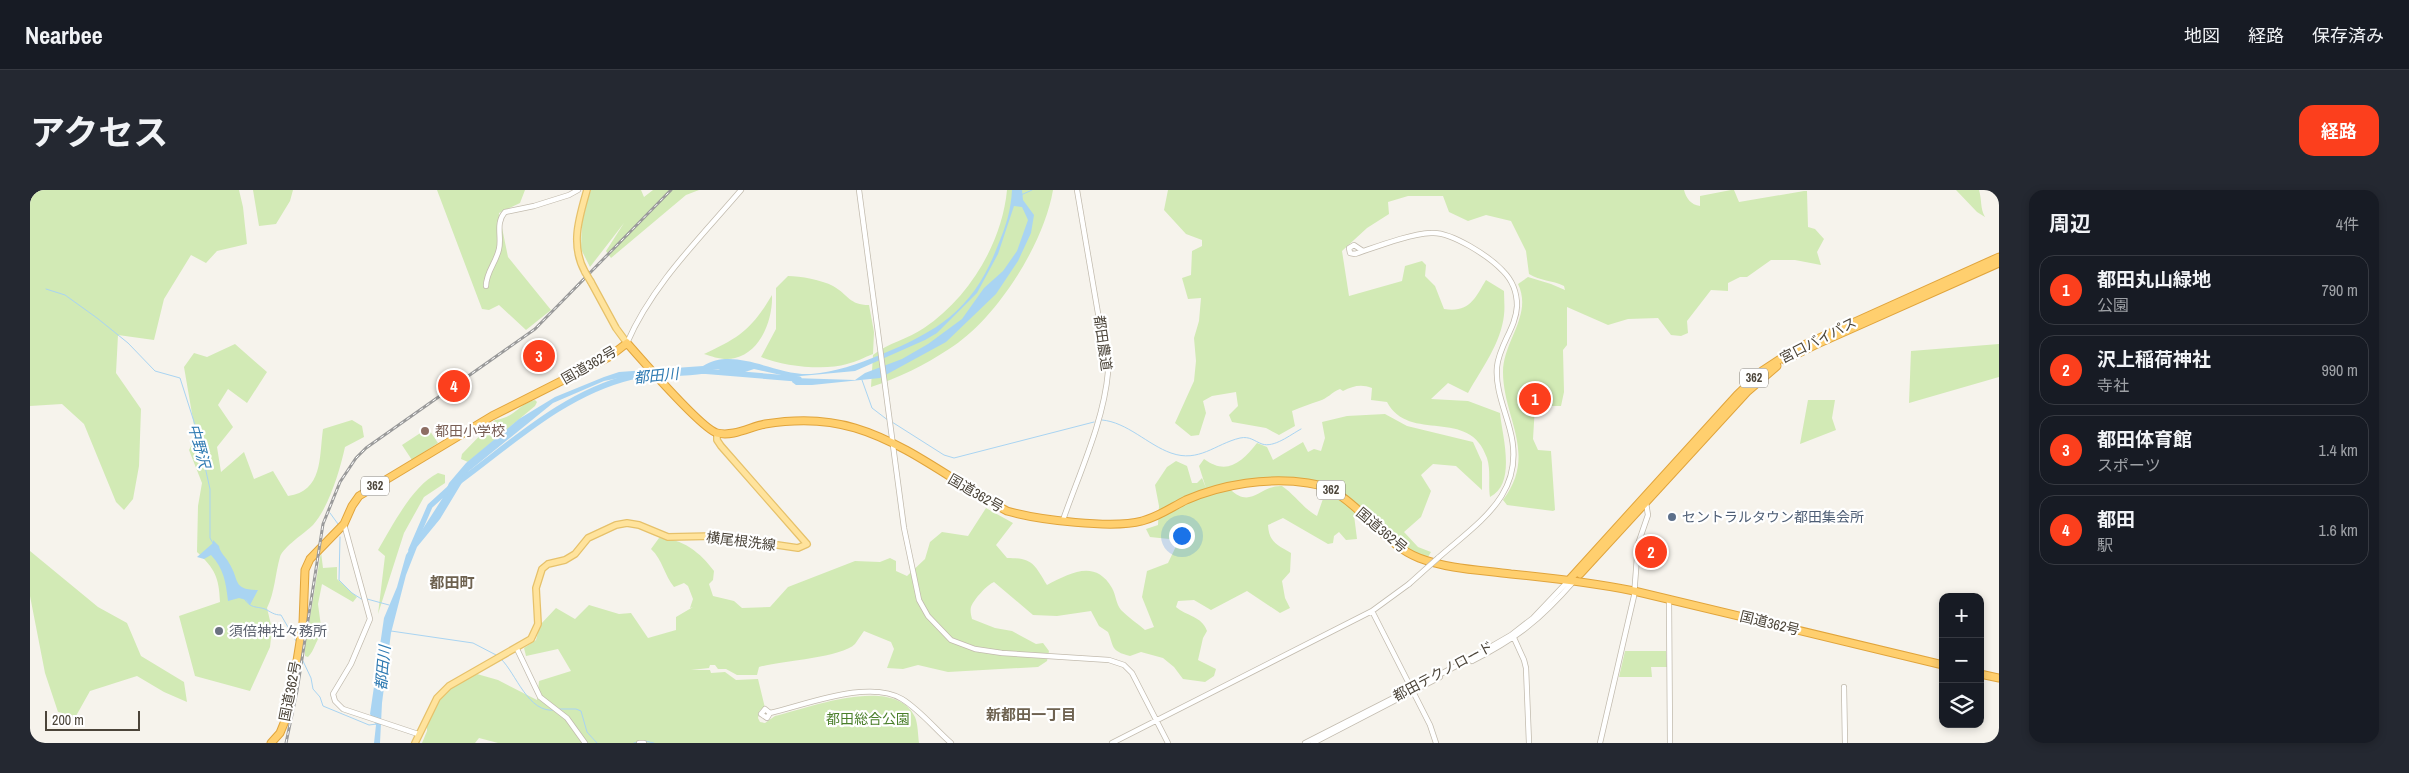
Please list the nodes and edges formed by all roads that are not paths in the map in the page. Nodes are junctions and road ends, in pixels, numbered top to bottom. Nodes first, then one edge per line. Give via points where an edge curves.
1 (578, 190) edge
2 (587, 190) edge
3 (741, 190) edge
4 (859, 190) edge
5 (1077, 190) edge
6 (1363, 251) dead end
7 (1999, 257) edge
8 (1999, 263) edge
9 (486, 286) dead end
10 (626, 343) junction
11 (717, 433) junction
12 (894, 444) junction
13 (1646, 503) junction
14 (1063, 520) junction
15 (344, 524) junction
16 (1571, 581) junction
17 (1634, 591) junction
18 (1669, 599) junction
19 (1372, 611) junction
20 (1514, 638) junction
21 (517, 649) junction
22 (1939, 664) edge
23 (1984, 675) edge
24 (1999, 678) edge
25 (1844, 687) dead end
26 (1412, 689) junction
27 (770, 713) dead end
28 (1156, 720) junction
29 (418, 734) junction
30 (271, 743) edge
31 (415, 743) edge
32 (585, 743) edge
33 (639, 743) edge
34 (644, 743) edge
35 (951, 743) edge
36 (1112, 743) edge
37 (1168, 743) edge
38 (1305, 743) edge
39 (1313, 743) edge
40 (1436, 743) edge
41 (1529, 743) edge
42 (1600, 743) edge
43 (1670, 743) edge
44 (1845, 743) edge

1 - 9 street via 534,206 505,212 500,220 499,252 486,277
2 - 10 main road, bridge via 577,223 578,256
3 - 10 street via 661,286
4 - 12 street
5 - 14 street, 都田農道 via 1108,372 1098,420
6 - 19 street, bridge via 1430,232 1445,234 1502,270 1515,291 1516,315 1497,365 1499,388 1515,448 1513,473 1507,490 1497,504 1409,584
7 - 16 highway, 宮口バイパス / 362 via 1804,344 1762,371
8 - 13 highway, 宮口バイパス / 362 via 1782,362 1748,391
10 - 11 highway, 国道362号 via 701,424
10 - 15 highway, 国道362号 / 362 via 609,357 492,416 376,485 360,496
11 - 12 highway, 国道362号 / 362 via 737,432 784,421 823,421 854,427
11 - 21 main road, 横尾根洗線 via 721,446 807,544 798,548 715,536 668,537 639,525 616,525 588,538 575,554 565,560 542,569 536,588 537,628 531,639
12 - 14 highway, 国道362号 / 362 via 1008,512
12 - 28 street via 904,528 919,600 937,628 951,640 975,649 1116,662 1132,673
13 - 16 highway, 宮口バイパス / 362
13 - 17 street via 1648,515 1638,544
14 - 16 highway, 国道362号 / 362 via 1121,524 1142,522 1200,494 1239,483 1309,483 1339,494 1390,540 1418,558 1454,567
15 - 29 street via 370,619 351,664 333,694 335,701 343,709
15 - 30 highway, 国道362号 / 362 via 310,560 305,570 303,623 289,711 280,733
16 - 17 highway, 国道362号 / 362
16 - 20 street, 都田テクノロード via 1539,619
16 - 26 street, 都田テクノロード via 1512,635
17 - 18 highway, 国道362号 / 362
17 - 42 street
18 - 22 highway, 国道362号 / 362
18 - 43 street
19 - 26 street
19 - 28 street
20 - 26 street, 都田テクノロード
20 - 41 street via 1526,668
21 - 29 main road, 横尾根洗線 via 449,686 441,693
21 - 32 street via 539,695 567,718
23 - 24 highway
25 - 44 street
26 - 38 street, 都田テクノロード
26 - 39 street, 都田テクノロード
26 - 40 street
27 - 35 street via 859,692 882,692 907,703
28 - 36 street
28 - 37 street
29 - 31 main road, 横尾根洗線
33 - 34 street

